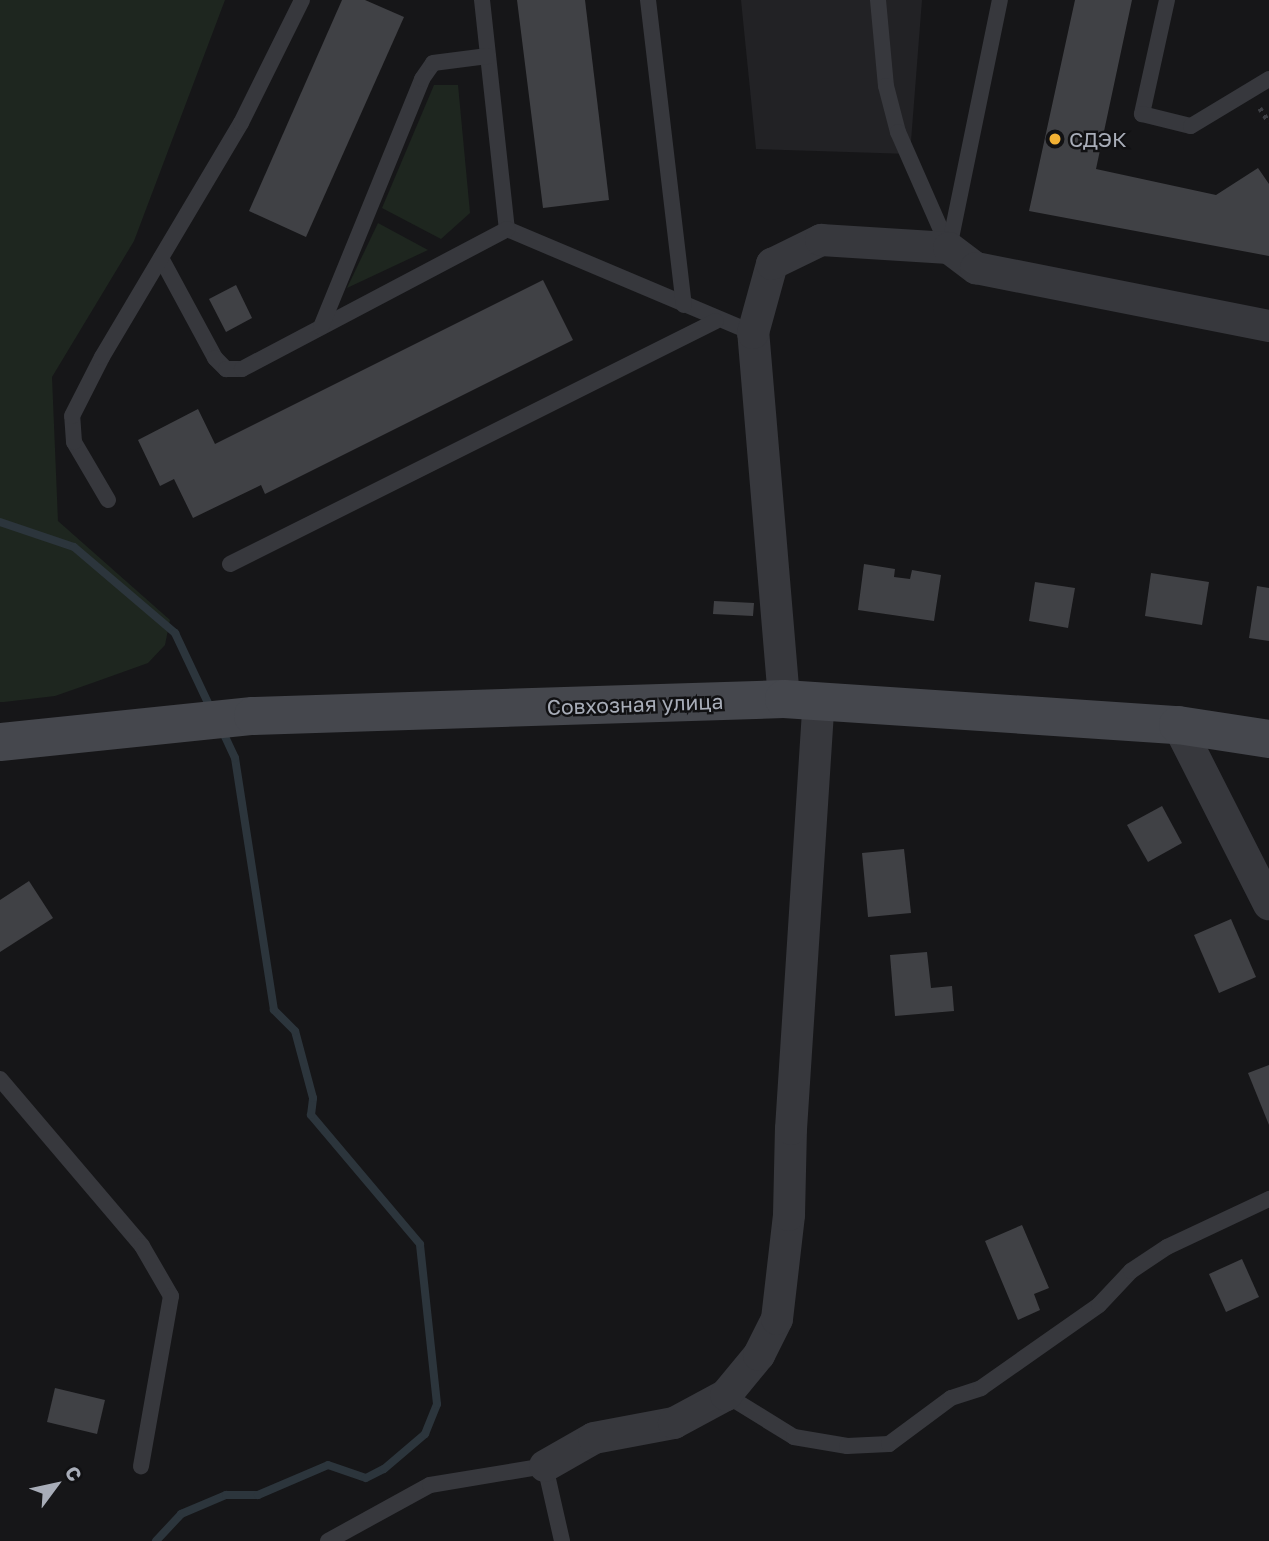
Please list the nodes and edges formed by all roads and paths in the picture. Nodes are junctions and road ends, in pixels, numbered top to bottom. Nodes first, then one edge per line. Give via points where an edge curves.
1 (302, 0) edge
2 (482, 0) edge
3 (648, 0) edge
4 (878, 0) edge
5 (1000, 0) edge
6 (1167, 0) edge
7 (488, 56) junction
8 (1269, 79) edge
9 (507, 229) junction
10 (949, 248) junction
11 (161, 258) junction
12 (684, 305) junction
13 (716, 321) junction
14 (1269, 326) edge
15 (321, 327) junction
16 (753, 333) junction
17 (108, 500) dead end
18 (230, 564) dead end
19 (801, 700) junction
20 (1178, 725) junction
21 (1269, 739) edge
22 (0, 742) edge
23 (1269, 904) edge
24 (0, 1079) edge
25 (1269, 1199) edge
26 (726, 1395) junction
27 (141, 1466) dead end
28 (545, 1466) junction
29 (330, 1540) edge
30 (562, 1541) edge

1 - 11 lane via 241,123
2 - 7 lane
3 - 12 lane
4 - 10 lane via 886,86 898,132
5 - 10 lane
6 - 8 lane via 1142,114 1191,126
7 - 9 lane
7 - 15 lane via 433,64 422,79
9 - 12 lane
9 - 15 lane
10 - 14 street via 976,268
10 - 16 street via 821,240 772,264
11 - 15 lane via 215,358 226,369 242,369
11 - 17 lane via 72,416 74,442
12 - 13 lane
13 - 16 lane
13 - 18 lane
16 - 19 street
19 - 20 main road, Совхозная улица
19 - 22 main road, Совхозная улица via 253,716 156,722
19 - 26 street via 789,1215 777,1319 759,1355
20 - 21 main road, Совхозная улица
20 - 23 street
24 - 27 lane via 142,1246 171,1296
25 - 26 lane via 1167,1247 1131,1270 1100,1305 1050,1335 981,1388 951,1398 889,1444 846,1446 794,1437
26 - 28 street via 674,1423 594,1438
28 - 29 lane via 430,1485
28 - 30 lane

